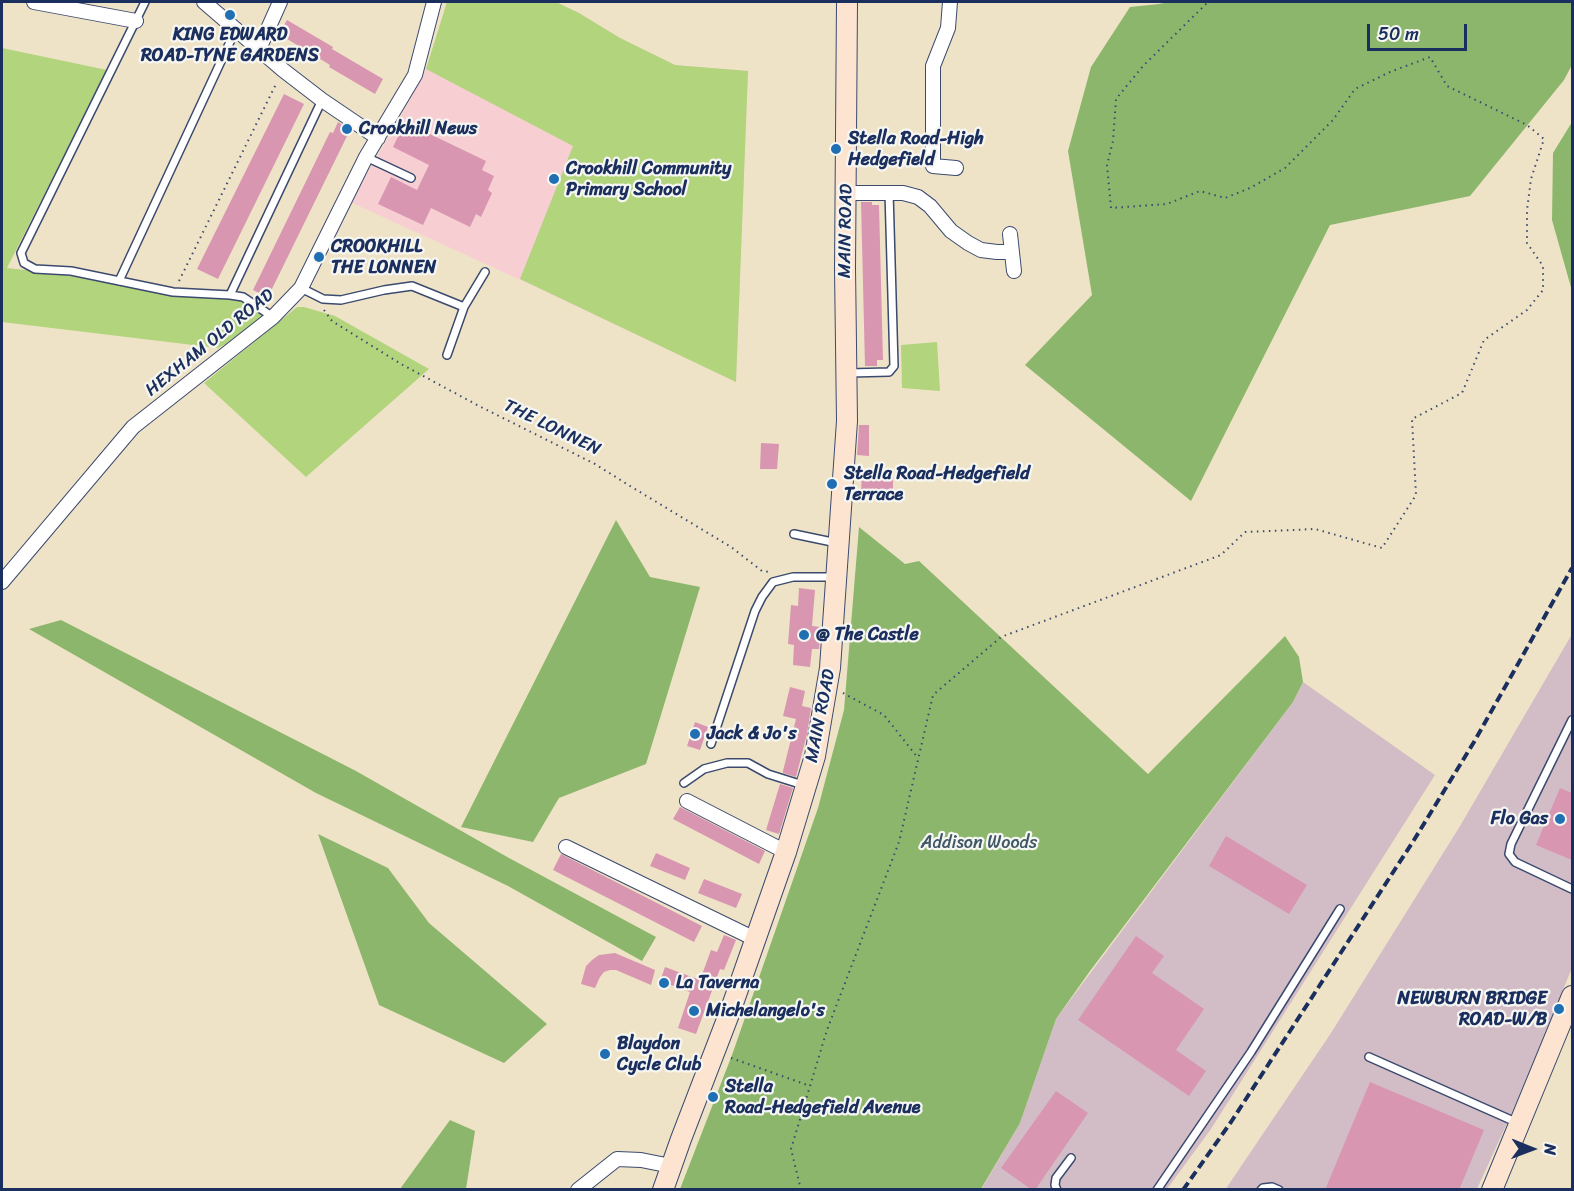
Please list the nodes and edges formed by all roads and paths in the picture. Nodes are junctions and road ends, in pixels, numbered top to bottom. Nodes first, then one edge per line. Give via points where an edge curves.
1 (34, 2) edge
2 (145, 2) edge
3 (204, 2) edge
4 (280, 2) edge
5 (434, 2) edge
6 (847, 2) edge
7 (950, 2) edge
8 (1208, 2) edge
9 (136, 21) junction
10 (236, 29) junction
11 (259, 49) junction
12 (283, 70) junction
13 (322, 100) junction
14 (378, 138) junction
15 (366, 157) junction
16 (956, 168) dead end
17 (411, 178) dead end
18 (889, 192) junction
19 (847, 193) junction
20 (1010, 234) dead end
21 (1012, 252) junction
22 (1014, 271) dead end
23 (485, 273) dead end
24 (118, 281) junction
25 (301, 288) junction
26 (173, 292) junction
27 (230, 295) junction
28 (464, 307) junction
29 (322, 308) dead end
30 (273, 317) junction
31 (447, 355) dead end
32 (846, 373) junction
33 (794, 534) dead end
34 (839, 543) junction
35 (772, 572) dead end
36 (837, 578) junction
37 (2, 582) edge
38 (827, 685) junction
39 (1572, 720) edge
40 (711, 744) dead end
41 (918, 758) junction
42 (684, 783) dead end
43 (806, 786) junction
44 (687, 801) dead end
45 (566, 847) dead end
46 (786, 852) junction
47 (1572, 889) edge
48 (1340, 909) dead end
49 (755, 939) junction
50 (1572, 996) edge
51 (714, 1053) junction
52 (1369, 1057) dead end
53 (810, 1086) junction
54 (1519, 1123) junction
55 (1071, 1158) dead end
56 (671, 1166) junction
57 (578, 1190) edge
58 (663, 1190) edge
59 (801, 1190) edge
60 (1058, 1190) edge
61 (1157, 1190) edge
62 (1261, 1190) edge
63 (1279, 1190) edge
64 (1492, 1190) edge

1 - 9 street
2 - 9 lane
3 - 10 street
4 - 11 street
5 - 14 street, HEXHAM OLD ROAD via 415,75
6 - 19 main road, MAIN ROAD
7 - 16 street via 948,28 933,66 933,166
8 - 41 path via 1143,66 1116,99 1107,165 1111,208 1167,204 1200,191 1225,198 1250,188 1285,168 1333,120 1355,89 1431,57 1447,86 1527,125 1544,139 1531,179 1527,210 1527,243 1543,266 1543,290 1527,310 1484,340 1462,393 1412,419 1416,495 1382,548 1315,529 1245,532 1221,555 1001,637 933,695
9 - 24 lane via 21,253 24,263 35,269 71,271
10 - 11 street
10 - 24 lane
11 - 12 street
12 - 13 street
12 - 26 path
13 - 14 street
13 - 27 lane
14 - 15 street, HEXHAM OLD ROAD
15 - 17 lane
15 - 25 street, HEXHAM OLD ROAD
18 - 19 street
18 - 21 street via 918,197 951,231 981,250
18 - 32 lane via 894,366 889,372
19 - 32 main road, MAIN ROAD
20 - 21 street
21 - 22 street
23 - 28 lane
24 - 26 lane
25 - 28 lane via 323,299 341,300 412,286
25 - 30 street, HEXHAM OLD ROAD
26 - 27 lane
27 - 30 lane via 243,297
28 - 31 lane
29 - 35 path, THE LONNEN via 332,321 401,364 595,464 732,547 762,571
30 - 37 street, HEXHAM OLD ROAD via 134,427
32 - 34 main road, MAIN ROAD
33 - 34 lane
34 - 36 main road, MAIN ROAD
36 - 38 main road, MAIN ROAD
36 - 40 lane via 793,577 773,582 754,611
38 - 41 path via 884,715
38 - 43 main road, MAIN ROAD
39 - 47 lane via 1509,855 1515,862
41 - 53 path via 899,842 827,1030
42 - 43 lane via 704,769 748,763
43 - 46 main road, MAIN ROAD
44 - 46 street
45 - 49 street
46 - 49 main road, MAIN ROAD
48 - 61 lane via 1251,1052
49 - 51 main road, MAIN ROAD
50 - 54 main road
51 - 53 path
51 - 56 main road, MAIN ROAD
52 - 54 lane
53 - 59 path via 791,1149
54 - 64 main road
55 - 60 lane via 1056,1178
56 - 57 street via 617,1159
56 - 58 main road, MAIN ROAD
62 - 63 lane

